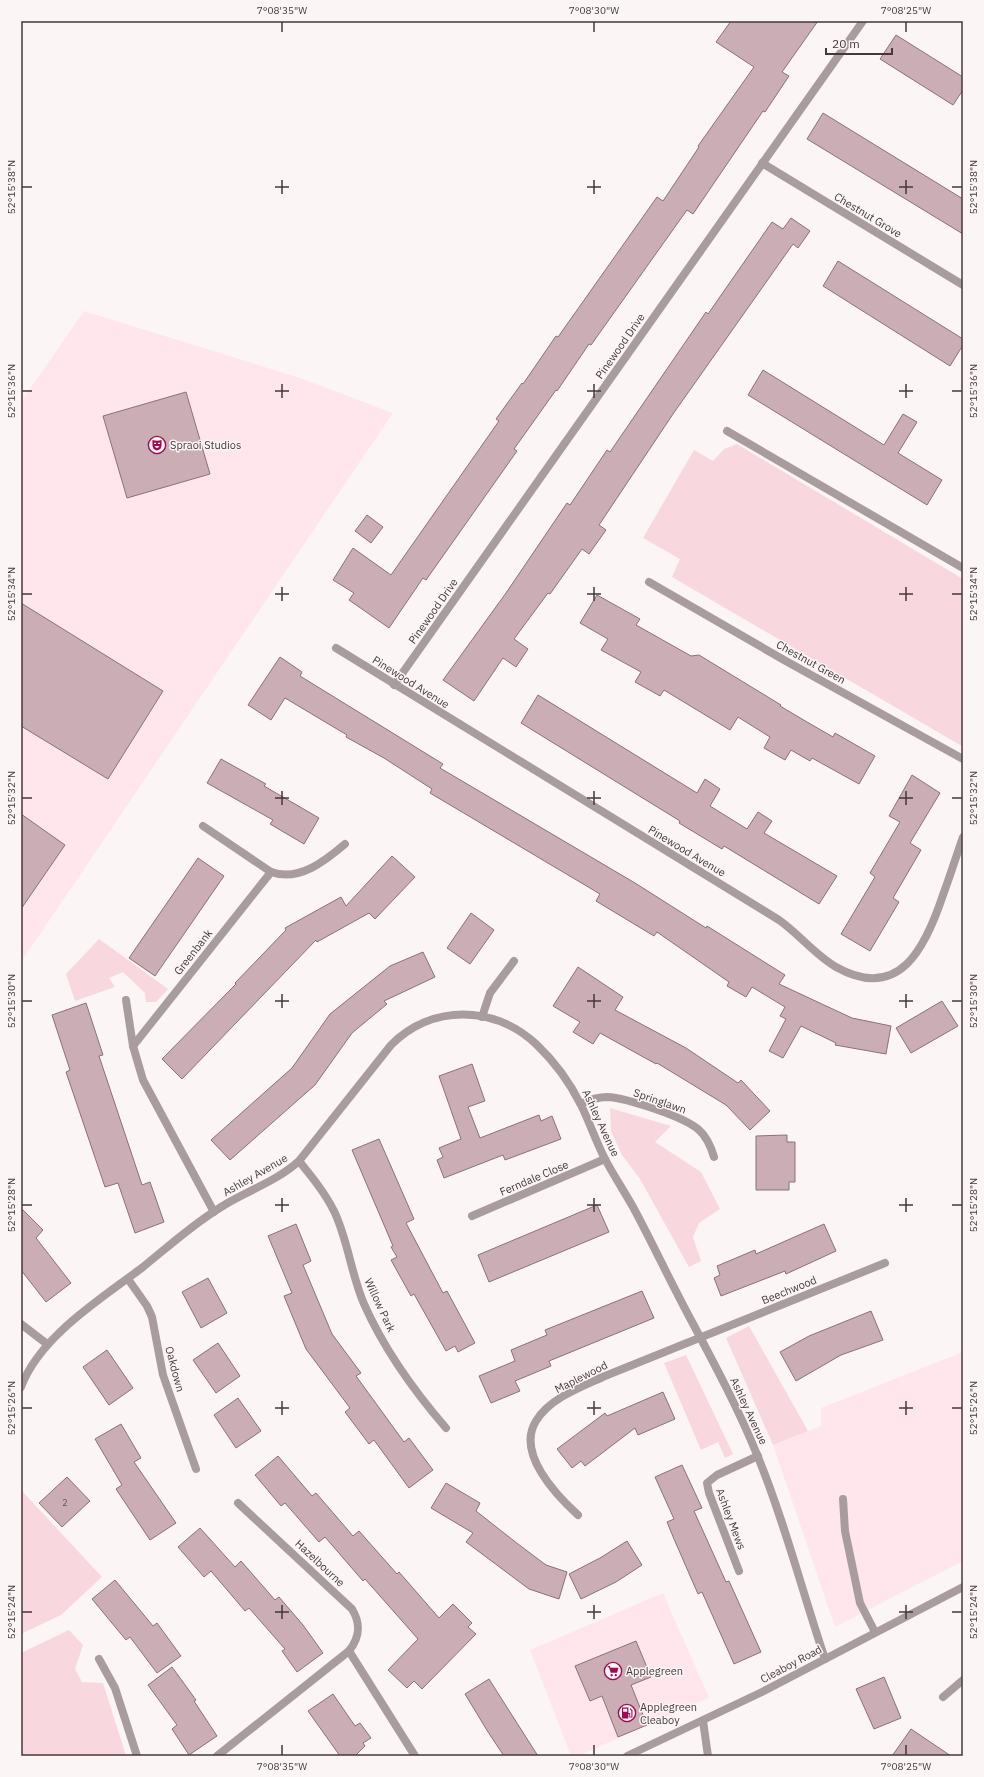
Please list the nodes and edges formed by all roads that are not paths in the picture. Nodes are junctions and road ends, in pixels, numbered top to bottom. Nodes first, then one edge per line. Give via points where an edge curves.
1 (863, 21) edge
2 (762, 163) junction
3 (963, 285) edge
4 (727, 431) dead end
5 (963, 568) edge
6 (649, 582) dead end
7 (336, 648) dead end
8 (394, 684) junction
9 (963, 759) edge
10 (203, 826) dead end
11 (963, 837) edge
12 (345, 844) dead end
13 (271, 872) junction
14 (514, 961) dead end
15 (126, 1000) dead end
16 (482, 1017) junction
17 (133, 1046) junction
18 (581, 1104) junction
19 (714, 1157) dead end
20 (605, 1159) junction
21 (299, 1162) junction
22 (214, 1212) junction
23 (472, 1216) dead end
24 (885, 1263) dead end
25 (128, 1279) junction
26 (21, 1324) edge
27 (700, 1337) junction
28 (48, 1344) junction
29 (21, 1387) edge
30 (446, 1428) dead end
31 (758, 1456) junction
32 (196, 1469) dead end
33 (842, 1499) dead end
34 (238, 1503) dead end
35 (578, 1515) dead end
36 (739, 1571) dead end
37 (962, 1590) edge
38 (875, 1632) junction
39 (349, 1651) junction
40 (99, 1659) dead end
41 (824, 1659) junction
42 (963, 1680) edge
43 (943, 1697) dead end
44 (703, 1721) junction
45 (137, 1756) edge
46 (217, 1756) edge
47 (415, 1756) edge
48 (627, 1756) edge
49 (708, 1756) edge

1 - 2 street, Pinewood Drive
2 - 3 street, Chestnut Grove
2 - 8 street, Pinewood Drive
4 - 5 street
6 - 9 street, Chestnut Green
7 - 8 street, Pinewood Avenue
8 - 11 street, Pinewood Avenue via 779,920 826,961 860,977 872,978 892,974 908,965 915,957 932,926
10 - 13 street
12 - 13 street via 311,868 285,874
13 - 17 street, Greenbank
14 - 16 street via 490,993
15 - 17 street
16 - 18 street, Ashley Avenue via 515,1028 535,1043 556,1066
16 - 21 street, Ashley Avenue via 442,1015 402,1034
17 - 22 street via 148,1091
18 - 19 street, Springlawn via 597,1098 616,1098 677,1117 700,1131
18 - 20 street, Ashley Avenue
20 - 23 street, Ferndale Close
20 - 27 street, Ashley Avenue
21 - 22 street, Ashley Avenue via 281,1175
21 - 30 street, Willow Park via 321,1189 334,1211 359,1291 371,1317 403,1373
22 - 25 street, Ashley Avenue
24 - 27 street, Beechwood
25 - 28 street, Ashley Avenue
25 - 32 street, Oakdown via 152,1317 163,1375
26 - 28 street
27 - 31 street, Ashley Avenue
27 - 35 street, Maplewood via 573,1391 551,1405 536,1420 531,1437 539,1467 555,1493
28 - 29 street, Ashley Avenue via 32,1364
31 - 36 street, Ashley Mews via 717,1475 707,1483
31 - 41 street, Ashley Avenue via 776,1503
33 - 38 street via 844,1531 860,1603
34 - 39 street, Hazelbourne via 352,1609 359,1628 357,1640
37 - 38 street, Cleaboy Road
38 - 41 street, Cleaboy Road
39 - 46 street, Hazelbourne
39 - 47 street
40 - 45 street via 117,1695
41 - 44 street, Cleaboy Road
42 - 43 street
44 - 48 street, Cleaboy Road
44 - 49 street

